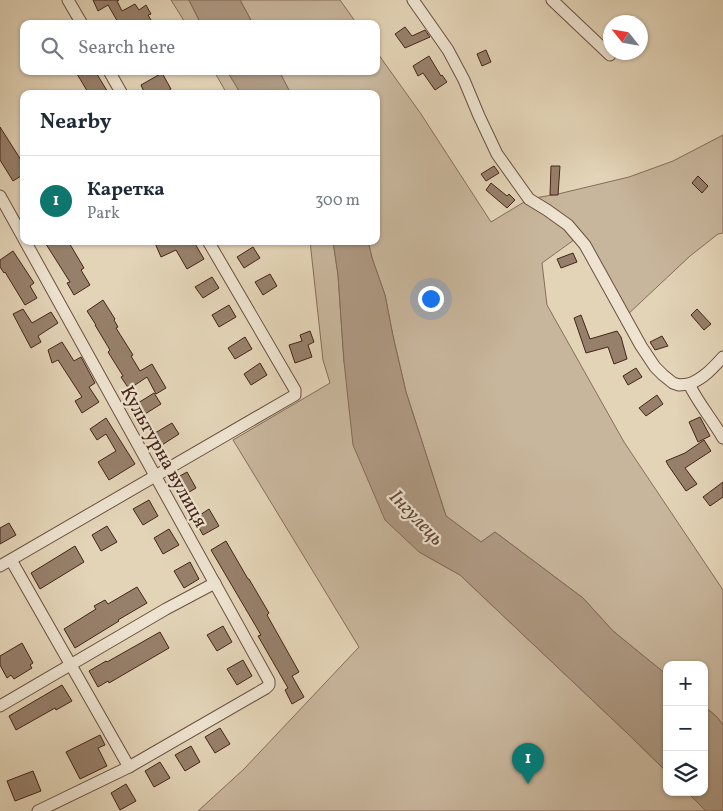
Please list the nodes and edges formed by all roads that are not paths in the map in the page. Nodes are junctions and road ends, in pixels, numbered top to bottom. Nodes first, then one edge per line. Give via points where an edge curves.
1 (68, 0) edge
2 (413, 0) edge
3 (552, 0) edge
4 (80, 20) edge
5 (603, 48) edge
6 (111, 75) edge
7 (120, 90) edge
8 (0, 196) edge
9 (20, 233) edge
10 (27, 245) edge
11 (210, 245) edge
12 (723, 357) edge
13 (689, 384) junction
14 (718, 419) edge
15 (723, 438) edge
16 (156, 476) junction
17 (11, 560) junction
18 (0, 566) edge
19 (215, 583) junction
20 (70, 665) junction
21 (0, 706) edge
22 (129, 767) junction
23 (38, 811) edge

1 - 4 street
2 - 13 street via 448,50 497,154 529,199 568,225 586,245 641,346 656,367 673,383
3 - 5 street
6 - 7 street
8 - 9 street, Культурна вулиця
10 - 16 street, Культурна вулиця
11 - 16 street via 295,395
12 - 13 street via 706,375
13 - 14 street via 696,399
14 - 15 street
16 - 17 street
16 - 19 street, Культурна вулиця
17 - 18 street
17 - 20 street
19 - 20 street
19 - 22 street, Культурна вулиця via 269,685
20 - 21 street
20 - 22 street
22 - 23 street

